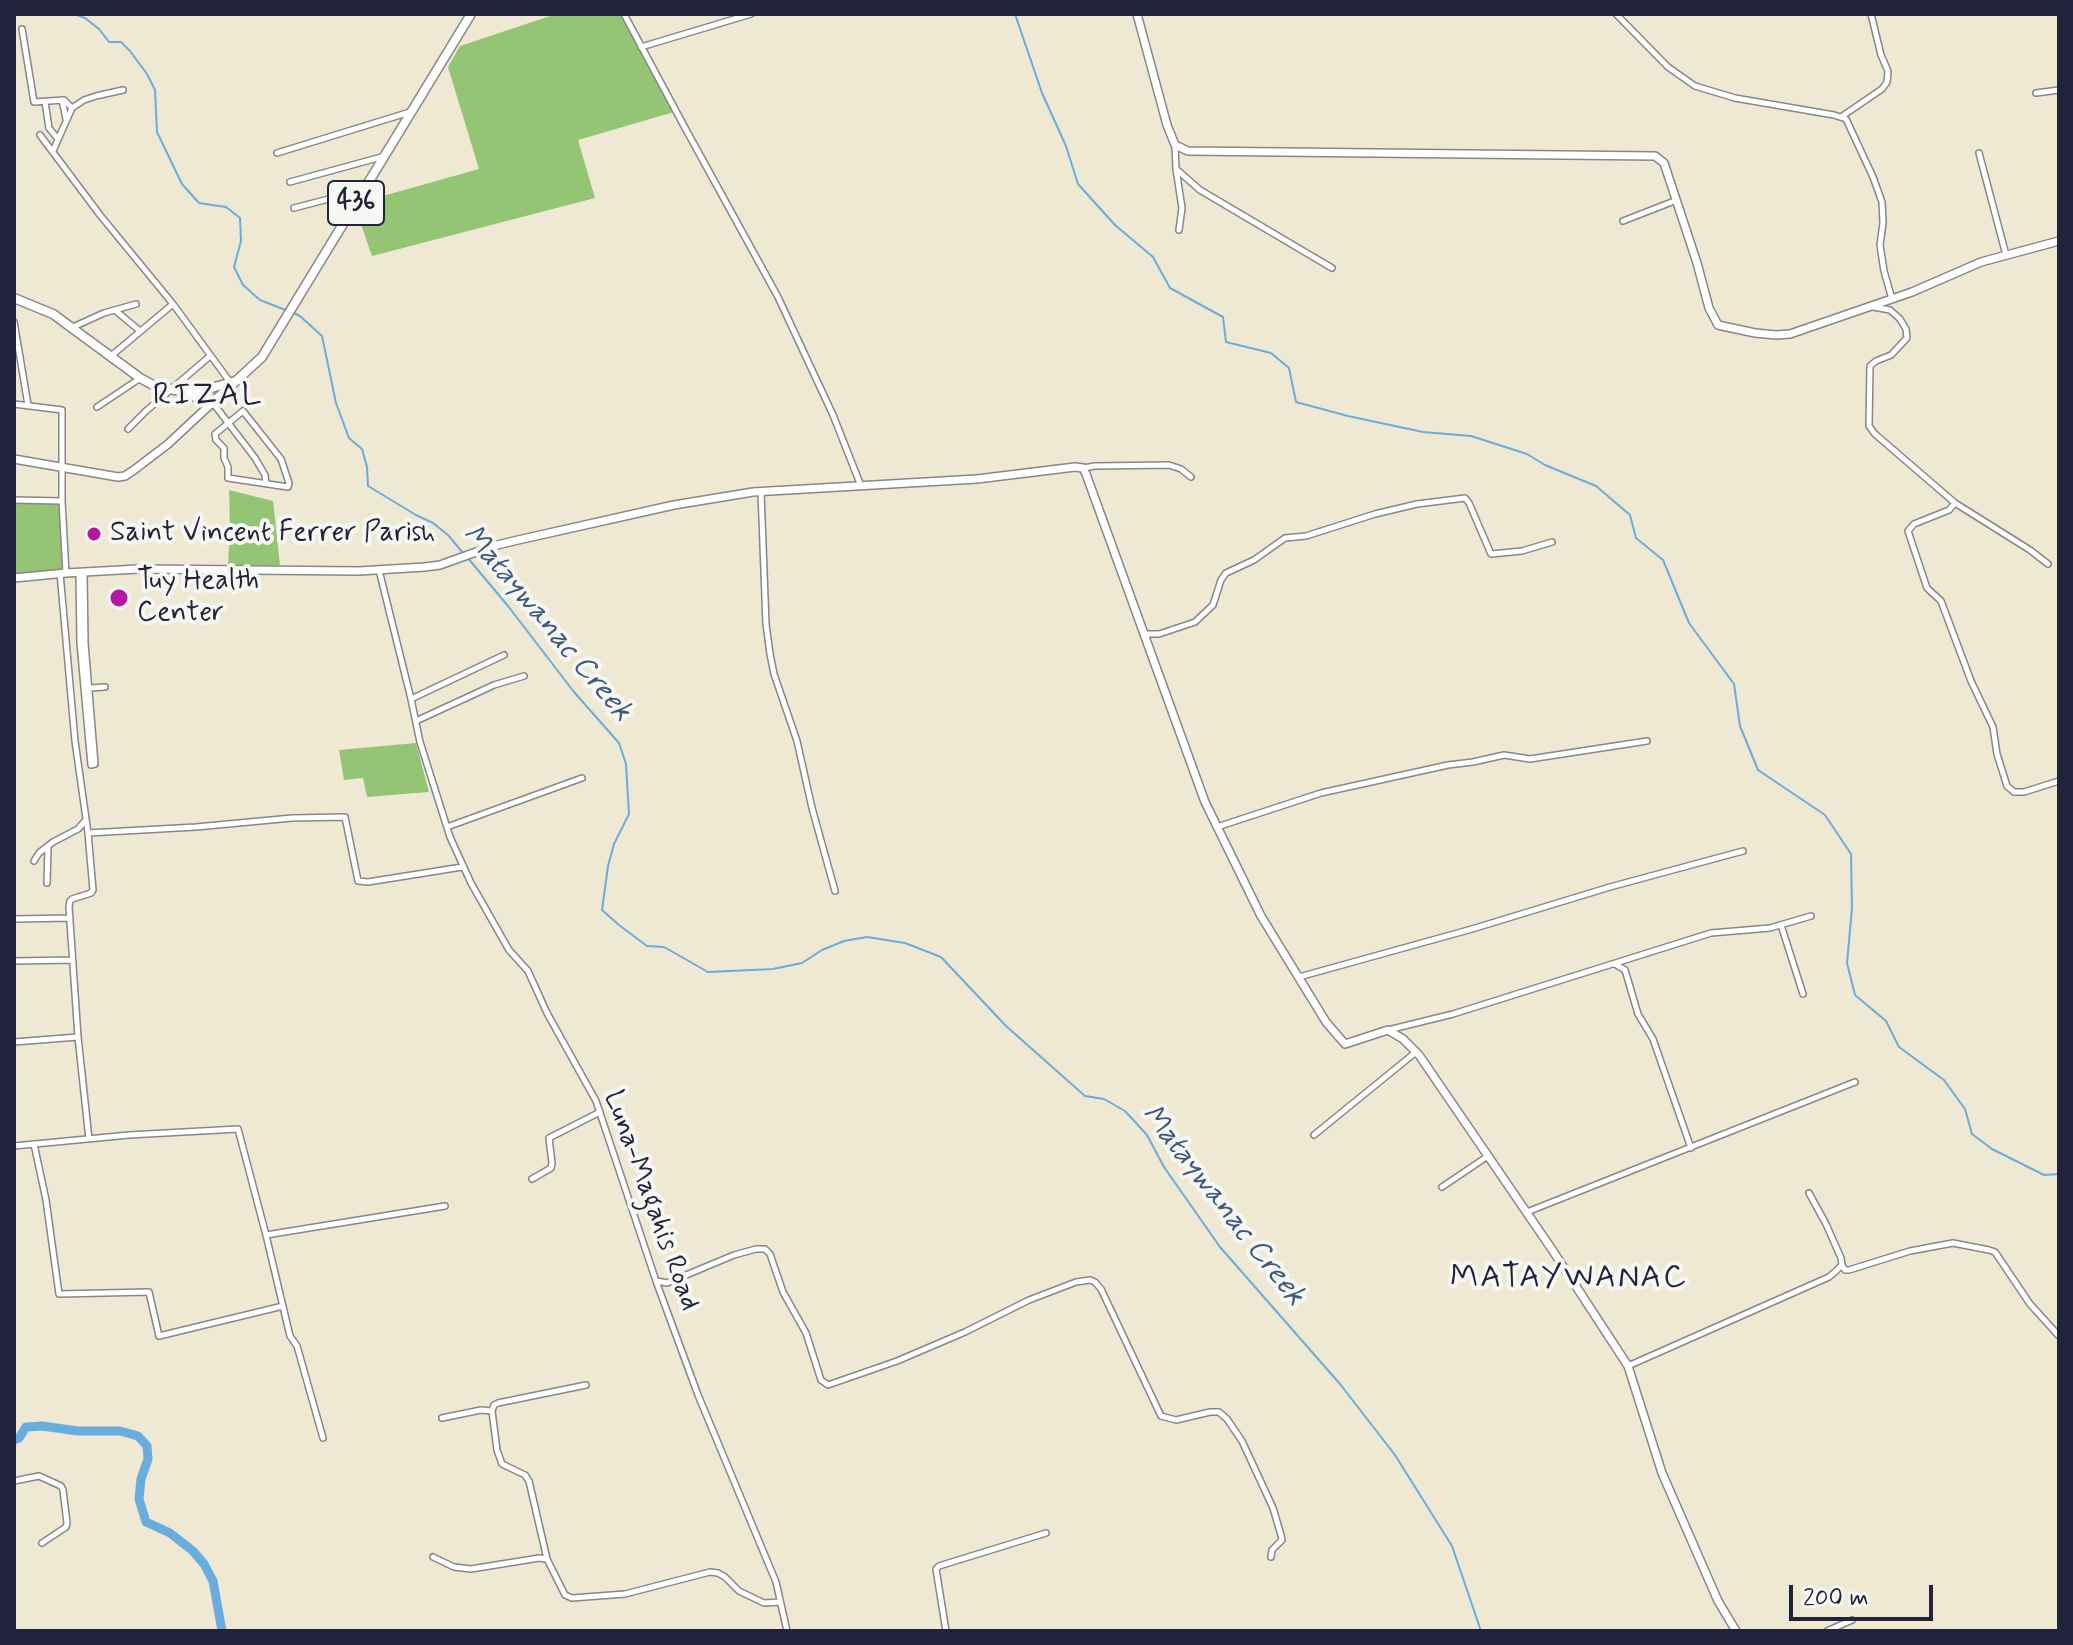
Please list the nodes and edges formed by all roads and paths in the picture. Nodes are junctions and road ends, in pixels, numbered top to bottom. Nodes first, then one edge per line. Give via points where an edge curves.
1 (471, 14) edge
2 (624, 14) edge
3 (751, 14) edge
4 (1137, 14) edge
5 (1616, 14) edge
6 (1871, 14) edge
7 (22, 29) dead end
8 (641, 47) junction
9 (123, 90) dead end
10 (2059, 90) edge
11 (2036, 93) dead end
12 (62, 100) junction
13 (45, 102) junction
14 (72, 108) junction
15 (412, 111) junction
16 (1840, 117) junction
17 (66, 121) junction
18 (40, 135) dead end
19 (58, 139) junction
20 (1175, 145) junction
21 (53, 152) junction
22 (277, 153) dead end
23 (1979, 153) dead end
24 (385, 156) junction
25 (1176, 169) junction
26 (290, 182) dead end
27 (365, 190) junction
28 (1677, 200) junction
29 (294, 208) dead end
30 (1623, 221) dead end
31 (1179, 230) dead end
32 (2059, 241) edge
33 (2006, 255) junction
34 (1332, 268) dead end
35 (14, 298) edge
36 (1892, 299) junction
37 (136, 304) dead end
38 (173, 304) junction
39 (1868, 306) junction
40 (115, 310) junction
41 (14, 322) edge
42 (73, 327) junction
43 (140, 331) junction
44 (111, 356) junction
45 (210, 356) junction
46 (140, 378) junction
47 (234, 381) junction
48 (206, 389) junction
49 (175, 391) junction
50 (201, 400) junction
51 (213, 403) junction
52 (14, 404) edge
53 (28, 405) junction
54 (97, 407) dead end
55 (228, 423) junction
56 (128, 429) dead end
57 (161, 448) junction
58 (14, 459) edge
59 (62, 468) junction
60 (1083, 468) junction
61 (1191, 477) dead end
62 (266, 483) junction
63 (861, 486) junction
64 (761, 492) junction
65 (14, 500) edge
66 (62, 501) junction
67 (1955, 503) junction
68 (1552, 542) dead end
69 (2048, 564) dead end
70 (379, 570) junction
71 (82, 572) junction
72 (63, 573) junction
73 (14, 578) edge
74 (1144, 634) junction
75 (504, 655) dead end
76 (524, 676) dead end
77 (105, 687) dead end
78 (87, 688) junction
79 (411, 699) junction
80 (416, 721) junction
81 (1647, 741) dead end
82 (582, 778) dead end
83 (2059, 781) edge
84 (86, 820) junction
85 (447, 827) junction
86 (1217, 827) junction
87 (88, 833) junction
88 (48, 846) junction
89 (1743, 851) dead end
90 (34, 861) dead end
91 (462, 867) junction
92 (47, 883) dead end
93 (835, 891) dead end
94 (1811, 916) dead end
95 (70, 918) junction
96 (14, 919) edge
97 (1781, 925) junction
98 (72, 960) junction
99 (14, 961) edge
100 (1614, 964) junction
101 (1299, 977) junction
102 (1803, 994) dead end
103 (1388, 1030) junction
104 (78, 1037) junction
105 (14, 1042) edge
106 (1416, 1052) junction
107 (1855, 1082) dead end
108 (600, 1112) junction
109 (1314, 1135) dead end
110 (89, 1139) junction
111 (34, 1144) junction
112 (14, 1146) edge
113 (1691, 1148) junction
114 (1488, 1156) junction
115 (532, 1179) dead end
116 (1442, 1187) dead end
117 (1809, 1193) dead end
118 (445, 1206) dead end
119 (1526, 1212) junction
120 (266, 1235) junction
121 (1842, 1265) junction
122 (656, 1281) junction
123 (283, 1306) junction
124 (2059, 1336) edge
125 (1628, 1366) junction
126 (586, 1385) dead end
127 (492, 1411) junction
128 (442, 1418) dead end
129 (323, 1438) dead end
130 (14, 1481) edge
131 (1046, 1533) dead end
132 (42, 1543) dead end
133 (433, 1557) dead end
134 (1271, 1557) dead end
135 (547, 1559) junction
136 (780, 1602) junction
137 (1852, 1620) dead end
138 (787, 1631) edge
139 (946, 1631) edge
140 (1736, 1631) edge
141 (1827, 1631) edge

1 - 15 main road, 436
2 - 8 street
3 - 8 street
4 - 20 street
5 - 16 street via 1668,67 1695,86
6 - 16 street via 1887,82
7 - 13 street via 32,97
8 - 63 street via 778,297
9 - 14 street
10 - 11 street
12 - 13 street
12 - 14 street
12 - 17 street
13 - 19 street via 49,128
14 - 17 street
15 - 22 street
15 - 24 main road, 436
16 - 36 street via 1858,142 1882,202 1880,245
17 - 19 street
18 - 21 street
19 - 21 street
20 - 25 street
20 - 28 street via 1188,151 1655,156 1664,163
21 - 38 street
23 - 33 street
24 - 26 street
24 - 27 main road, 436
25 - 31 street via 1182,208
25 - 34 street via 1200,190
27 - 29 street
27 - 47 main road, 436 via 262,357
28 - 30 street
28 - 39 street via 1718,325 1790,334
32 - 33 street
33 - 36 street
35 - 42 main road
36 - 39 street
37 - 40 street
38 - 43 street
38 - 45 street
39 - 67 street via 1890,310 1907,338 1870,366 1869,426
40 - 42 street
40 - 43 street
41 - 53 street
42 - 44 main road
43 - 44 street
44 - 46 main road
45 - 47 street
45 - 49 street
46 - 49 main road
46 - 54 street
47 - 48 main road, 436
47 - 51 main road, 436
48 - 49 main road
48 - 50 main road, 436
48 - 51 main road via 215,393
49 - 50 main road
49 - 56 street
50 - 51 main road
50 - 57 street, 436 via 196,414
51 - 55 street
51 - 57 street, 436
52 - 53 street
53 - 59 street via 62,410
55 - 62 street via 255,458
55 - 62 street via 215,434 224,448 228,478
55 - 62 street via 243,411 281,459 288,487
57 - 59 street, 436 via 125,476
58 - 59 street, 436
59 - 66 street
60 - 61 street via 1169,465
60 - 63 street
60 - 74 street
63 - 64 street
64 - 70 street via 674,505 425,567
64 - 93 street via 770,654
65 - 66 street
66 - 72 street
67 - 69 street
67 - 83 street via 1908,531 1927,588 1941,601 1993,727 2007,786 2024,792
68 - 74 street via 1491,554 1465,498 1417,504 1285,538 1226,573 1213,605 1195,622
70 - 71 street
70 - 79 street, Luna-Magahis Road
71 - 72 street
71 - 78 street via 80,643
72 - 73 street
72 - 84 street
74 - 86 street
75 - 79 street
76 - 80 street
77 - 78 street
78 - 78 street via 91,765 95,764
79 - 80 street, Luna-Magahis Road
80 - 85 street, Luna-Magahis Road
81 - 86 street via 1448,765 1321,793
82 - 85 street
84 - 87 street
84 - 88 street
85 - 91 street, Luna-Magahis Road
86 - 101 street via 1261,916
87 - 91 street via 345,817 358,881
87 - 95 street via 93,890 70,901
88 - 90 street
88 - 92 street
89 - 101 street
91 - 108 street, Luna-Magahis Road via 509,950 528,971
94 - 97 street
95 - 96 street
95 - 98 street
97 - 100 street via 1711,933
97 - 102 street
98 - 99 street
98 - 104 street
100 - 103 street
100 - 113 street via 1625,970
101 - 103 street via 1345,1044
103 - 106 street
104 - 105 street
104 - 110 street
106 - 109 street
106 - 114 street
107 - 113 street
108 - 115 street via 549,1138 551,1168
108 - 122 street, Luna-Magahis Road
110 - 111 street
110 - 120 street via 238,1129
111 - 112 street
111 - 123 street via 59,1294 149,1292 159,1336
113 - 119 street
114 - 116 street
114 - 119 street
117 - 121 street
118 - 120 street
119 - 125 street
120 - 123 street
121 - 124 street via 1849,1270 1953,1243 1989,1250
121 - 125 street via 1829,1277
122 - 134 street via 667,1283 734,1255 765,1249 806,1333 821,1380 828,1385 897,1361 1076,1282 1095,1282 1161,1416 1176,1420 1219,1412 1242,1441 1281,1535
122 - 136 street, Luna-Magahis Road
123 - 129 street
125 - 140 street via 1662,1473
126 - 127 street via 498,1403
127 - 128 street
127 - 135 street via 502,1464 529,1481
130 - 132 street via 39,1476 63,1490 66,1527
131 - 139 street via 939,1566
133 - 135 street via 471,1569
135 - 136 street via 565,1595 572,1598 625,1594 710,1572 764,1603
136 - 138 street, Luna-Magahis Road
137 - 141 street

